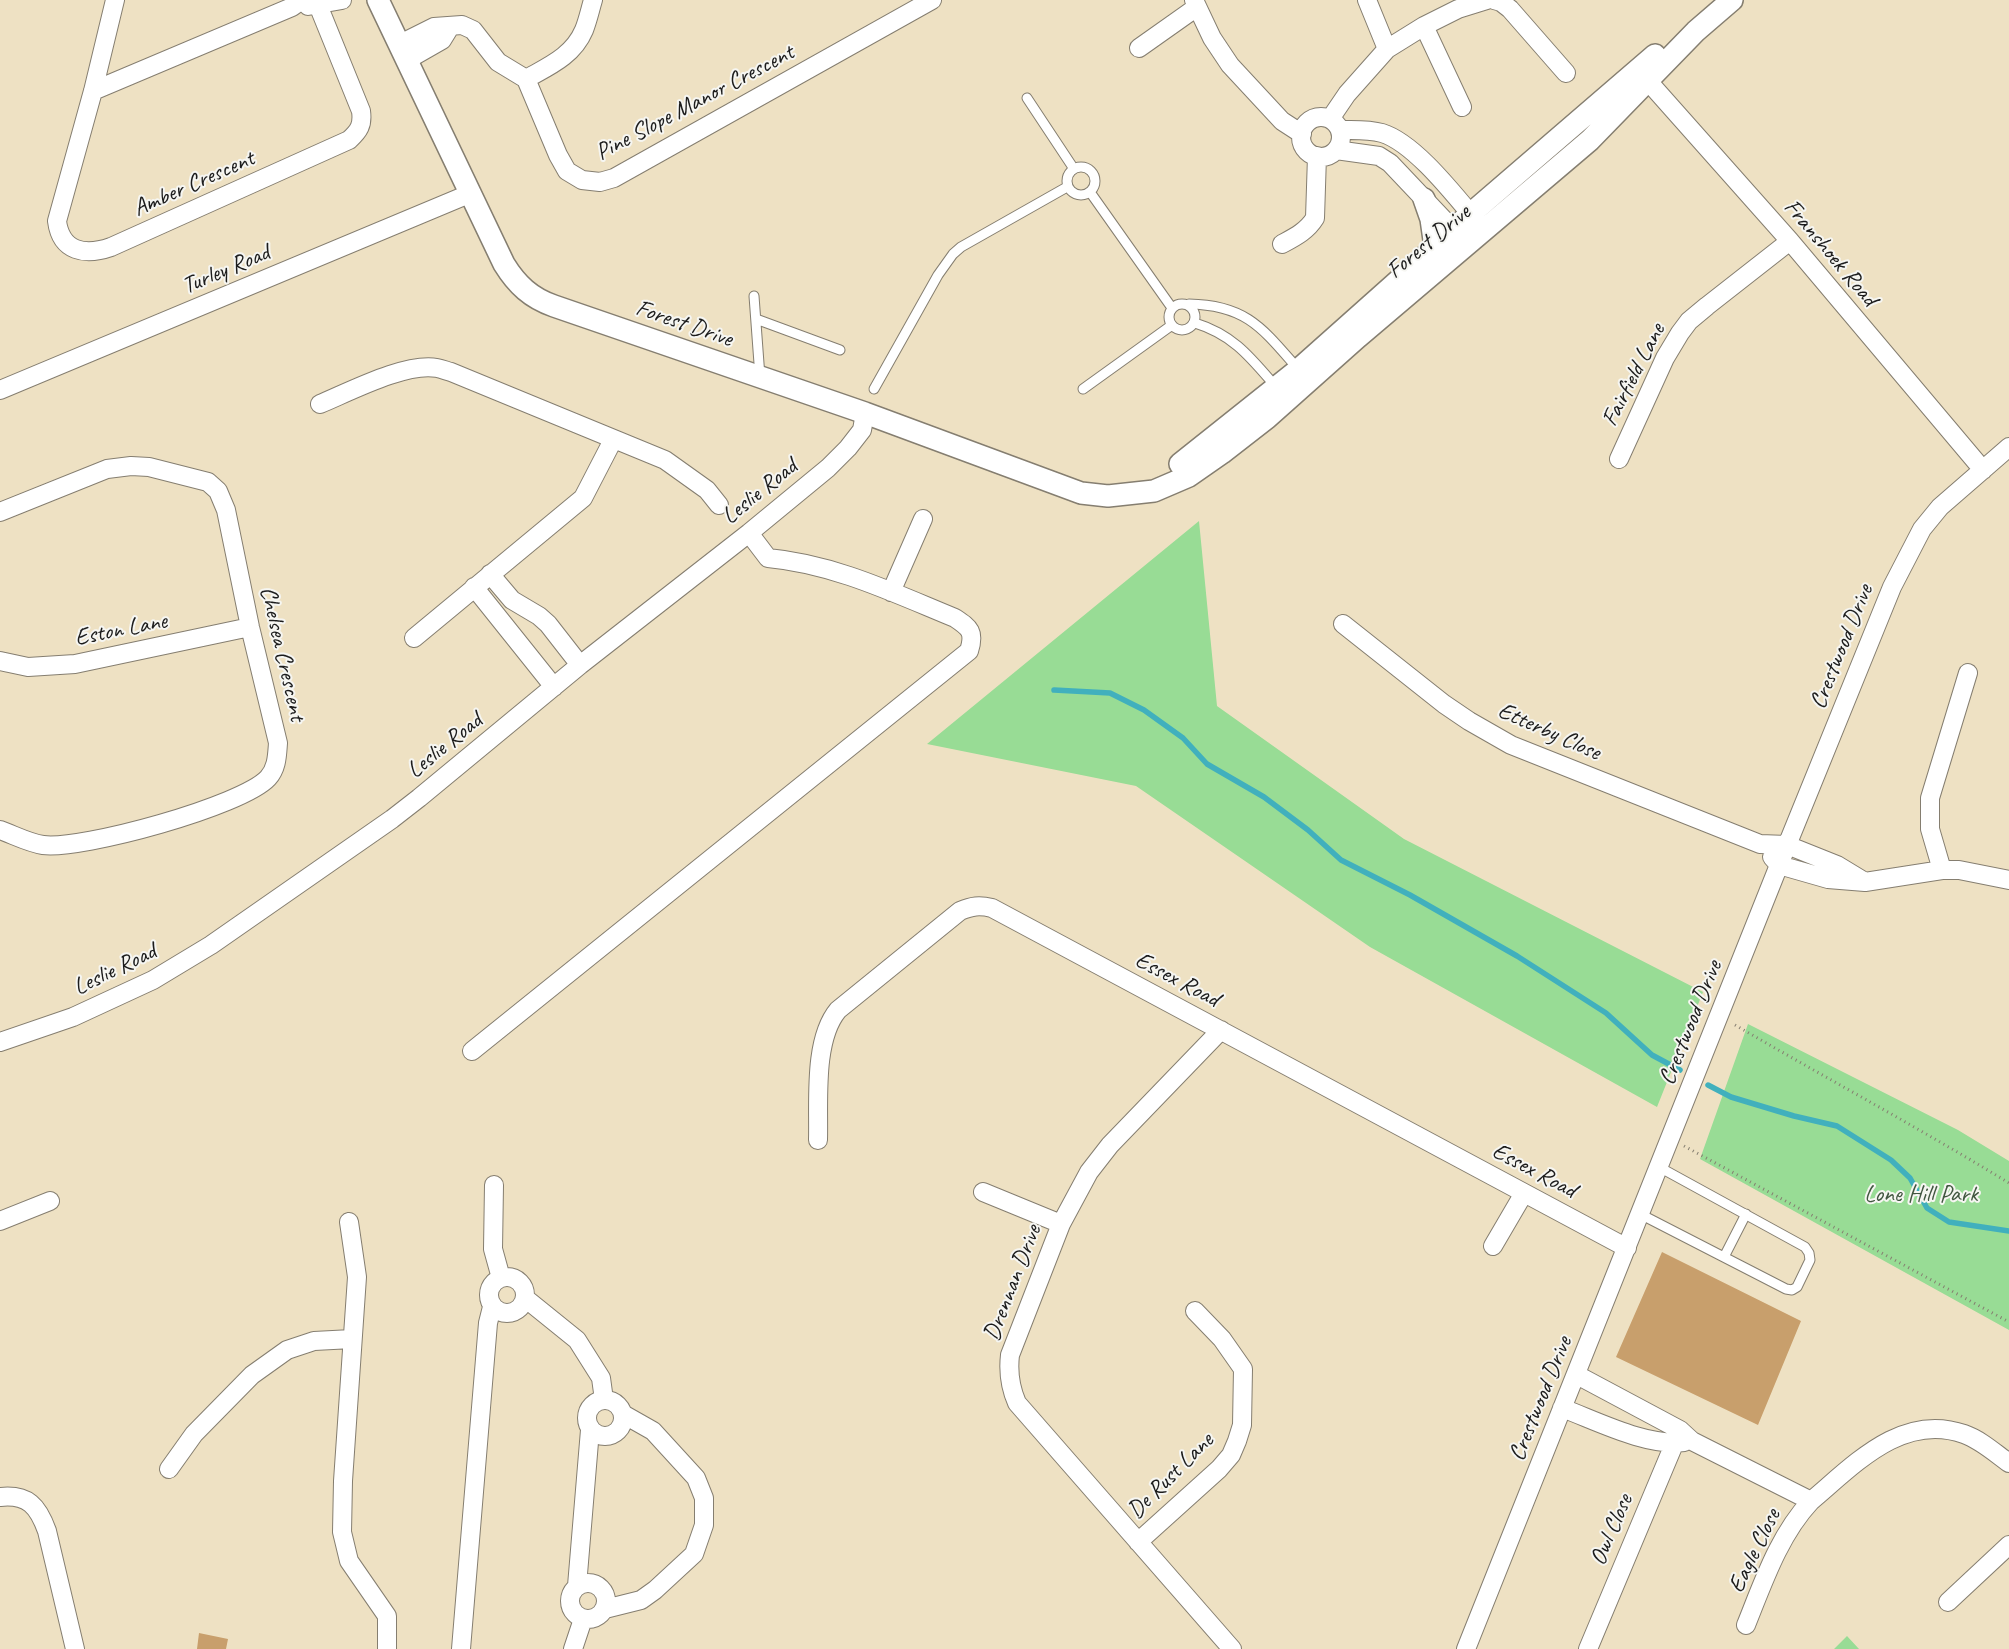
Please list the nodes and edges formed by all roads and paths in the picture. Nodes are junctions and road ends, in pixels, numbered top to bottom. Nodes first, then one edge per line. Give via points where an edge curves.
1 (115, 0) edge
2 (342, 0) edge
3 (378, 0) edge
4 (593, 0) edge
5 (932, 0) edge
6 (1366, 0) edge
7 (1487, 0) edge
8 (1494, 0) edge
9 (1716, 0) edge
10 (1732, 0) edge
11 (307, 3) edge
12 (1196, 3) edge
13 (1424, 26) junction
14 (1139, 48) dead end
15 (1387, 49) junction
16 (404, 52) junction
17 (1566, 73) dead end
18 (1643, 75) junction
19 (526, 79) junction
20 (93, 91) junction
21 (1027, 98) dead end
22 (1462, 108) dead end
23 (1335, 124) junction
24 (1302, 134) junction
25 (1336, 150) junction
26 (1317, 156) junction
27 (1074, 169) junction
28 (1068, 187) junction
29 (1090, 192) junction
30 (470, 194) junction
31 (1424, 199) junction
32 (1478, 222) junction
33 (1460, 237) junction
34 (1790, 241) junction
35 (1282, 244) dead end
36 (1435, 247) junction
37 (754, 296) dead end
38 (1189, 304) junction
39 (1172, 308) junction
40 (756, 319) junction
41 (1195, 323) junction
42 (1172, 325) junction
43 (840, 350) dead end
44 (1304, 376) junction
45 (760, 378) junction
46 (874, 389) dead end
47 (1083, 389) dead end
48 (0, 390) edge
49 (1282, 394) junction
50 (320, 404) dead end
51 (865, 413) junction
52 (613, 440) junction
53 (2009, 446) edge
54 (1618, 459) dead end
55 (1983, 470) junction
56 (719, 505) dead end
57 (0, 512) edge
58 (923, 519) dead end
59 (749, 533) junction
60 (490, 574) junction
61 (474, 587) junction
62 (892, 592) junction
63 (1343, 624) dead end
64 (250, 627) junction
65 (414, 638) dead end
66 (0, 661) edge
67 (580, 666) junction
68 (1968, 674) dead end
69 (554, 687) junction
70 (0, 830) edge
71 (1760, 844) junction
72 (1787, 845) junction
73 (1779, 865) junction
74 (1942, 870) junction
75 (2009, 880) edge
76 (1865, 882) junction
77 (1719, 1016) junction
78 (1221, 1030) junction
79 (0, 1042) edge
80 (472, 1051) dead end
81 (1670, 1139) junction
82 (818, 1140) dead end
83 (1659, 1166) junction
84 (2009, 1184) edge
85 (494, 1185) dead end
86 (983, 1192) dead end
87 (1524, 1193) junction
88 (50, 1201) dead end
89 (1640, 1214) junction
90 (1746, 1214) junction
91 (0, 1221) edge
92 (350, 1222) dead end
93 (1062, 1224) junction
94 (1492, 1246) dead end
95 (1627, 1248) junction
96 (1724, 1257) junction
97 (501, 1278) junction
98 (525, 1298) junction
99 (492, 1307) junction
100 (1195, 1311) dead end
101 (2009, 1322) edge
102 (352, 1339) junction
103 (1577, 1374) junction
104 (604, 1400) junction
105 (1562, 1408) junction
106 (623, 1414) junction
107 (590, 1430) junction
108 (1682, 1438) junction
109 (2009, 1463) edge
110 (169, 1469) dead end
111 (0, 1496) edge
112 (1811, 1501) junction
113 (1138, 1542) junction
114 (2009, 1545) edge
115 (577, 1586) junction
116 (1948, 1602) dead end
117 (605, 1609) junction
118 (583, 1619) junction
119 (1746, 1625) dead end
120 (75, 1649) edge
121 (387, 1649) edge
122 (461, 1649) edge
123 (573, 1649) edge
124 (1232, 1649) edge
125 (1466, 1649) edge
126 (1588, 1649) edge

1 - 20 street, Amber Crescent
2 - 11 street
3 - 16 street, Forest Drive
4 - 19 street via 585,30 569,54
5 - 19 street, Pine Slope Manor Crescent via 614,178 600,182 582,180 567,171
6 - 15 street
7 - 13 street via 1458,9
8 - 17 street via 1510,9
9 - 18 street, Forest Drive
10 - 18 street, Forest Drive
11 - 20 street
11 - 20 street, Amber Crescent via 362,111 363,122 358,132 349,140 110,247 84,251 66,244 58,232 57,221
12 - 14 street
12 - 24 street via 1212,38 1230,65 1282,121
13 - 15 street
13 - 22 street
15 - 23 street via 1347,94
16 - 19 street via 442,40 450,27 468,26 498,62
16 - 30 street, Forest Drive
18 - 32 street, Forest Drive
18 - 34 street, Franshoek Road
21 - 27 lane
23 - 24 street via 1318,117 1307,123
23 - 25 street via 1340,144
23 - 32 street via 1384,133 1398,140 1432,171
24 - 26 street via 1305,148
25 - 26 street
25 - 31 street via 1380,156
26 - 35 street via 1315,218 1311,226
27 - 28 lane via 1069,173
27 - 29 lane via 1085,168 1094,176
28 - 29 lane via 1077,195
28 - 46 lane via 953,254
29 - 39 lane
30 - 45 street, Forest Drive via 513,279 530,294 554,306
30 - 48 street, Turley Road
31 - 33 street
31 - 36 street
32 - 33 street, Forest Drive
33 - 36 street, Forest Drive
33 - 44 street, Forest Drive
34 - 54 street, Fairfield Lane via 1684,327 1665,358
34 - 55 street, Franshoek Road
36 - 44 street, Forest Drive
37 - 40 lane
38 - 39 lane via 1180,303
38 - 41 lane via 1194,309
38 - 44 lane via 1221,307 1246,317 1265,331
39 - 42 lane via 1169,318
40 - 43 lane
40 - 45 lane
41 - 42 lane via 1184,330
41 - 49 lane via 1236,343
42 - 47 lane
44 - 49 street, Forest Drive
45 - 51 street, Forest Drive
49 - 51 street, Forest Drive via 1138,492 1108,496 1081,493
50 - 52 street via 393,374 435,367
51 - 59 street, Leslie Road via 862,430 848,448
52 - 56 street via 666,460 707,490
52 - 60 street via 583,498
53 - 55 street, Crestwood Drive
55 - 72 street, Crestwood Drive via 1940,507 1912,548 1892,587
57 - 64 street, Chelsea Crescent via 121,466 149,467 208,482 218,491 226,510
58 - 62 street
59 - 62 street via 768,558 834,570
59 - 67 street, Leslie Road
60 - 61 street
60 - 67 street via 512,600 548,624
61 - 65 street
61 - 69 street
62 - 80 street via 967,626 972,633 969,651
63 - 71 street, Etterby Close via 1444,704 1511,745
64 - 66 street, Eston Lane via 75,664 28,667
64 - 70 street, Chelsea Crescent via 278,743 274,770 266,780 220,803 143,830 44,845
67 - 69 street, Leslie Road
68 - 74 street via 1930,798 1930,829
69 - 79 street, Leslie Road via 419,798 211,945 129,992 73,1017
71 - 72 street, Etterby Close
71 - 73 street, Etterby Close
72 - 73 street, Crestwood Drive
72 - 76 street, Etterby Close via 1837,865
73 - 76 street via 1828,879
73 - 77 street, Crestwood Drive
74 - 75 street via 1959,870
74 - 76 street
77 - 81 street, Crestwood Drive
77 - 84 path
78 - 82 street, Essex Road via 992,908 971,906 960,911 829,1020 821,1051
78 - 87 street, Essex Road
78 - 93 street, Drennan Drive via 1099,1158
81 - 83 street, Crestwood Drive
81 - 101 path
83 - 89 street, Crestwood Drive
83 - 90 lane
85 - 97 street via 493,1249
86 - 93 street
87 - 94 street
87 - 95 street, Essex Road
88 - 91 street
89 - 95 street, Crestwood Drive
89 - 96 lane
90 - 96 lane
90 - 96 lane via 1805,1247 1810,1260 1797,1287 1786,1289
92 - 102 street via 357,1278
93 - 113 street, Drennan Drive via 1010,1355 1009,1379 1017,1403
95 - 103 street, Crestwood Drive
97 - 98 street via 506,1276 518,1281 525,1291
97 - 99 street via 489,1290
98 - 99 street via 520,1309 514,1312 502,1313
98 - 104 street via 577,1340 601,1378
99 - 122 street via 488,1323
100 - 113 street, De Rust Lane via 1222,1339 1243,1369 1242,1425 1231,1455 1219,1469
102 - 110 street via 314,1341 287,1350 252,1375 194,1434
102 - 121 street via 342,1532 349,1561 387,1616
103 - 105 street, Crestwood Drive
103 - 108 street, Eagle Close
104 - 106 street via 616,1404
104 - 107 street via 594,1404 587,1413
105 - 108 street, Eagle Close via 1655,1441
105 - 125 street, Crestwood Drive
106 - 107 street via 621,1427 612,1435 600,1436
106 - 117 street via 652,1431 696,1478 704,1498 704,1524 694,1554 655,1590 641,1600
107 - 115 street
108 - 112 street, Eagle Close
108 - 126 street, Owl Close
109 - 112 street, Eagle Close via 1964,1434 1923,1430 1895,1436 1874,1448
111 - 120 street via 21,1497 41,1513
112 - 119 street, Eagle Close via 1786,1535
113 - 124 street, Drennan Drive
114 - 116 street
115 - 117 street via 588,1582 600,1586 606,1597
115 - 118 street via 570,1601 574,1612
117 - 118 street via 596,1618
118 - 123 street

